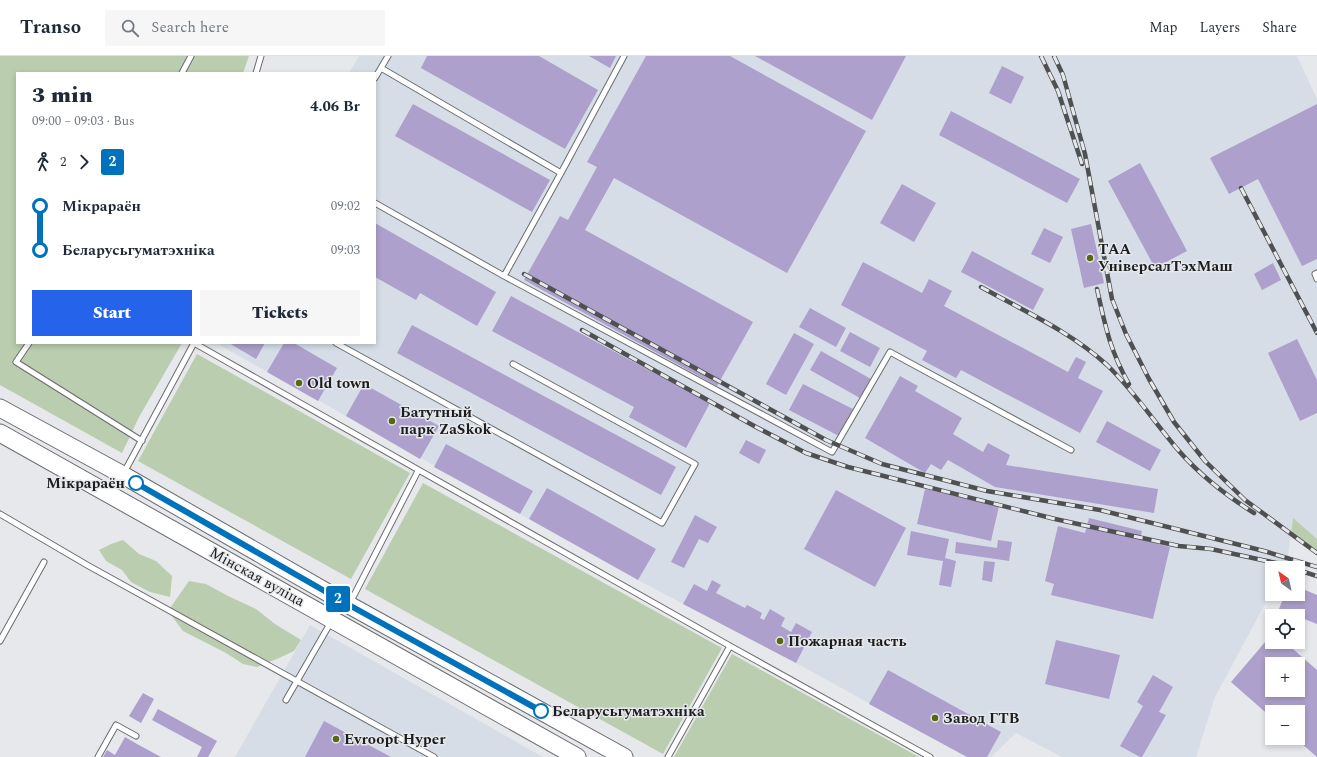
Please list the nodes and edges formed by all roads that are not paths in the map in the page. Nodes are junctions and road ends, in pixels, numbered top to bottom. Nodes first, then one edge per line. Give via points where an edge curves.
1 (191, 56) edge
2 (261, 56) edge
3 (388, 56) edge
4 (624, 56) edge
5 (381, 68) junction
6 (183, 72) edge
7 (256, 72) edge
8 (376, 76) edge
9 (562, 173) junction
10 (376, 204) edge
11 (1317, 273) edge
12 (504, 276) junction
13 (1317, 279) edge
14 (28, 344) edge
15 (193, 344) edge
16 (196, 344) edge
17 (338, 344) edge
18 (513, 364) dead end
19 (0, 408) edge
20 (0, 433) edge
21 (142, 441) junction
22 (1071, 450) dead end
23 (418, 471) junction
24 (123, 475) junction
25 (111, 495) junction
26 (0, 514) edge
27 (200, 520) junction
28 (191, 540) junction
29 (44, 562) dead end
30 (349, 605) junction
31 (332, 619) junction
32 (0, 641) edge
33 (730, 646) junction
34 (297, 681) junction
35 (286, 700) dead end
36 (136, 736) dead end
37 (98, 757) edge
38 (434, 757) edge
39 (577, 757) edge
40 (624, 757) edge
41 (668, 757) edge
42 (930, 757) edge

1 - 6 lane
2 - 7 lane
3 - 5 lane
4 - 9 lane
5 - 8 lane
5 - 9 lane
9 - 12 lane
10 - 12 lane
11 - 13 lane
12 - 22 lane via 832,452 890,352
14 - 21 lane via 16,362
15 - 21 lane
16 - 23 lane
17 - 18 lane via 662,524 695,464
19 - 24 main road, Мінская вуліца
20 - 25 main road, Мінская вуліца
21 - 24 lane
23 - 30 lane
23 - 33 lane
24 - 25 lane
24 - 27 main road, Мінская вуліца
25 - 28 main road, Мінская вуліца
26 - 34 lane
27 - 28 main road via 190,524 187,529
27 - 30 main road, Мінская вуліца
28 - 31 main road, Мінская вуліца
29 - 32 lane
30 - 40 main road, Мінская вуліца
31 - 34 lane
31 - 39 main road, Мінская вуліца
33 - 41 lane
33 - 42 lane
34 - 35 lane
34 - 38 lane
36 - 37 lane via 116,724

